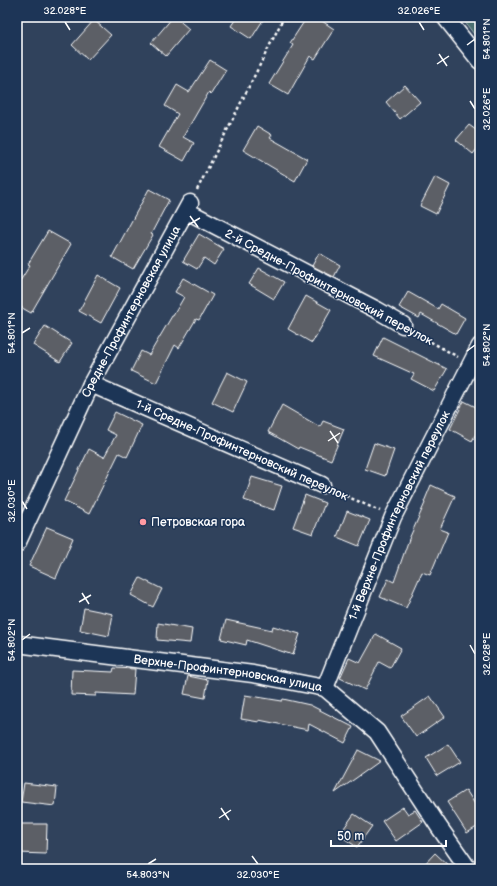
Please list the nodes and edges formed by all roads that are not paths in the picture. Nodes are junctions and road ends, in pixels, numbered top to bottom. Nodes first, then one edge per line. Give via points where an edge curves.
1 (446, 17) edge
2 (480, 61) edge
3 (188, 207) joint
4 (403, 325) road end
5 (480, 346) edge
6 (91, 384) junction
7 (322, 485) road end
8 (17, 544) edge
9 (17, 644) edge
10 (325, 688) junction
11 (470, 869) edge

1 - 2 street
3 - 4 street, 2-й Средне-Профинтерновский переулок
3 - 6 street, Средне-Профинтерновская улица
5 - 10 street, 1-й Верхне-Профинтерновский переулок via 393,517
6 - 7 street, 1-й Средне-Профинтерновский переулок
6 - 8 street, Средне-Профинтерновская улица
9 - 10 street, Верхне-Профинтерновская улица via 253,674
10 - 11 street, Верхне-Профинтерновская улица via 377,732 438,827

